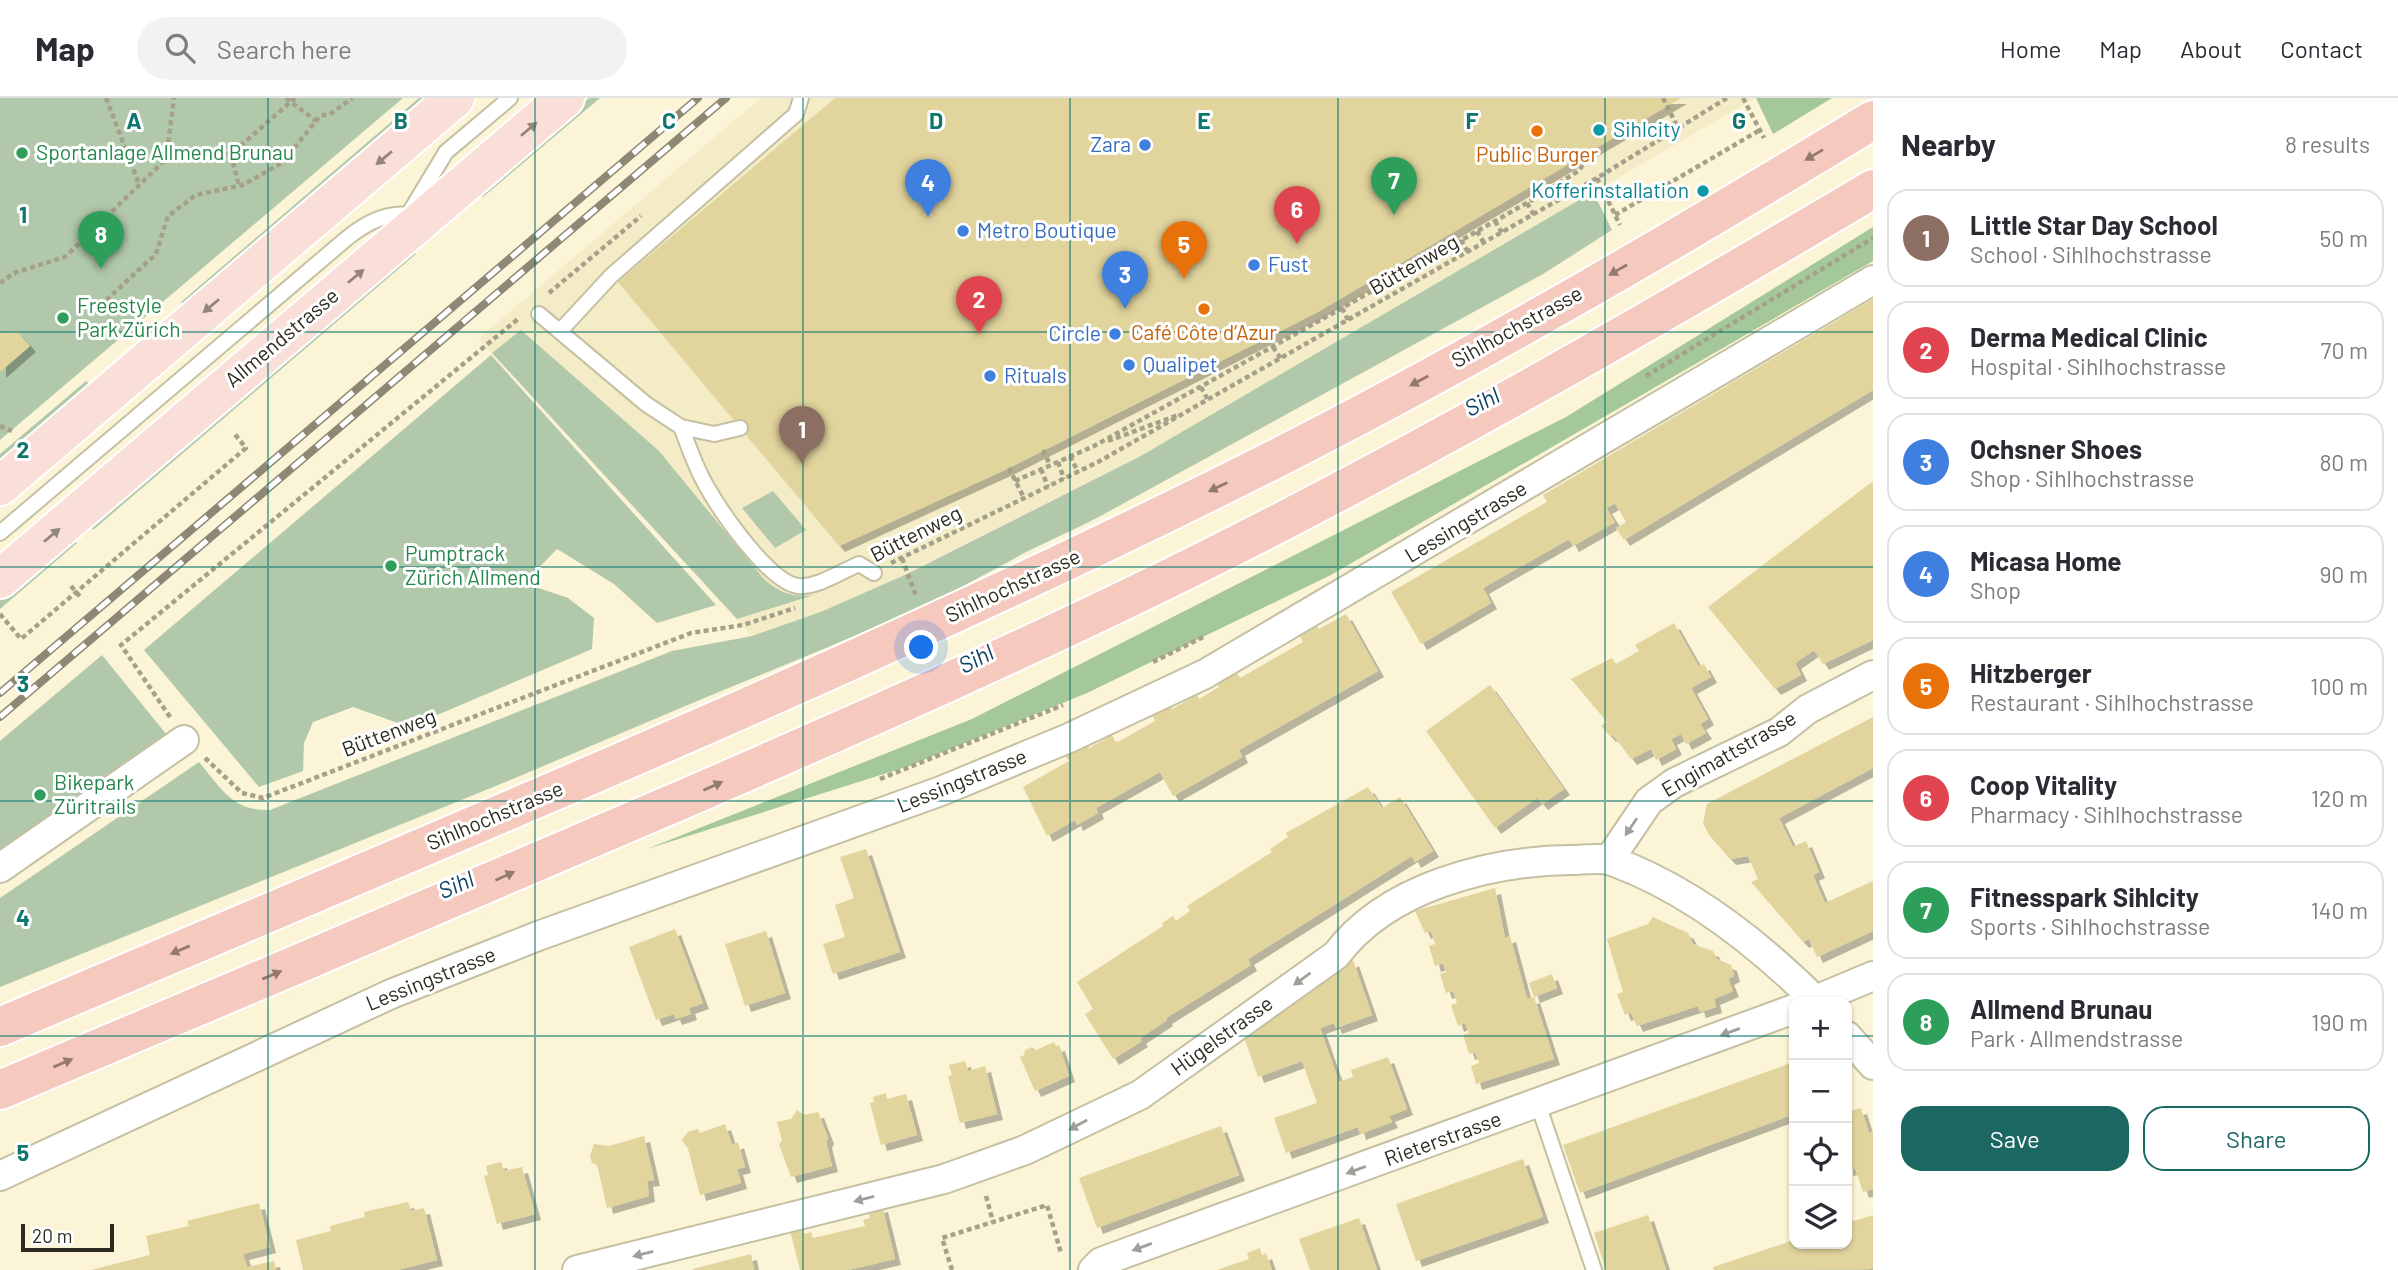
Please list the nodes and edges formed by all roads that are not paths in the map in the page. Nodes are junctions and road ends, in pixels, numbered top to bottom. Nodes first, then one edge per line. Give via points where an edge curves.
1 (454, 98) edge
2 (510, 98) edge
3 (565, 98) edge
4 (802, 98) edge
5 (1873, 120) edge
6 (1873, 189) edge
7 (1873, 280) edge
8 (533, 312) road end
9 (561, 330) junction
10 (681, 427) junction
11 (740, 428) dead end
12 (0, 486) edge
13 (0, 533) edge
14 (874, 573) road end
15 (0, 579) edge
16 (1873, 676) edge
17 (184, 740) road end
18 (1609, 860) junction
19 (0, 868) edge
20 (1873, 976) edge
21 (1802, 997) edge
22 (1823, 997) edge
23 (1789, 1010) edge
24 (0, 1027) edge
25 (1852, 1042) edge
26 (1873, 1065) edge
27 (0, 1090) edge
28 (1538, 1104) junction
29 (0, 1176) edge
30 (577, 1270) edge
31 (1093, 1270) edge
32 (1594, 1270) edge

1 -> 12 main road
2 - 13 lane via 446,152 408,215 376,221 346,239
15 -> 3 main road, Allmendstrasse
4 - 9 lane via 796,114 611,276
5 -> 24 highway, Sihlhochstrasse via 1503,337 1286,453 1117,536 698,730
27 -> 6 highway via 491,882 1030,645 1207,560 1623,338
7 - 29 street, Lessingstrasse via 1205,674 941,791 538,936 391,994
8 - 9 lane
9 - 10 lane via 646,404
10 - 11 lane via 714,434
10 - 14 lane via 706,486 772,572 797,586 859,564
16 -> 18 street, Engimattstrasse via 1808,709 1779,732 1674,783 1649,801
17 - 19 street
18 - 21 street, Hügelstrasse via 1703,907
18 -> 30 street, Hügelstrasse via 1530,861 1485,868 1437,884 1352,934 1336,955 1140,1095 1025,1150 944,1179
20 - 22 street, Rieterstrasse
23 -> 28 street, Rieterstrasse
25 - 26 street
28 -> 31 street, Rieterstrasse via 1101,1262
28 - 32 lane

